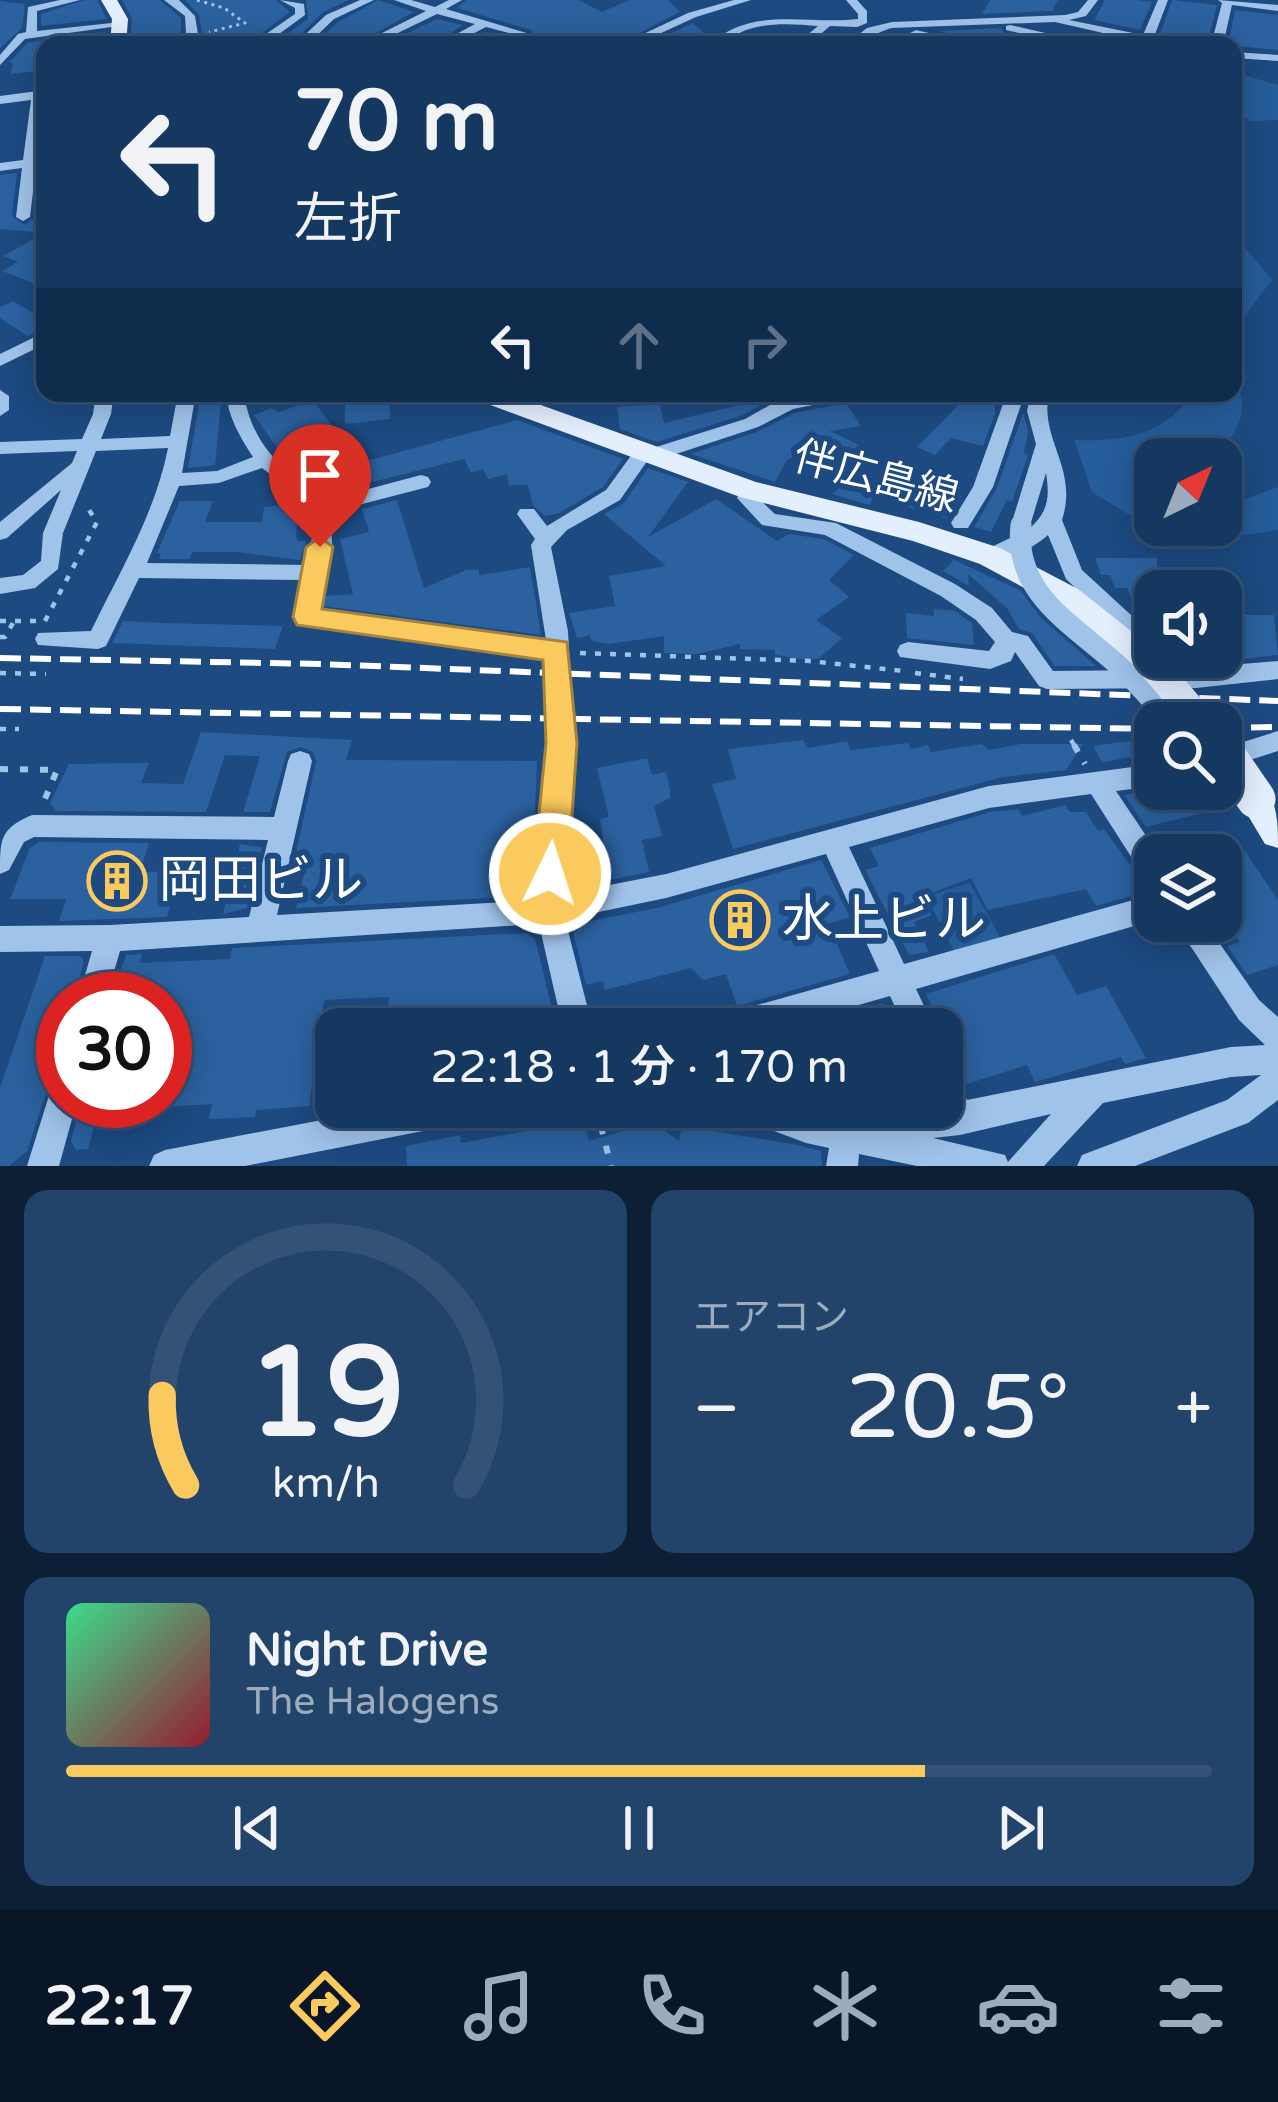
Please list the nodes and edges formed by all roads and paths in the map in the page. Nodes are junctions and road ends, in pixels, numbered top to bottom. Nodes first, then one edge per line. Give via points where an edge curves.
1 (75, 0) edge
2 (109, 0) edge
3 (169, 0) edge
4 (197, 0) edge
5 (285, 0) edge
6 (369, 0) edge
7 (399, 0) edge
8 (457, 0) edge
9 (746, 0) edge
10 (850, 0) edge
11 (1022, 0) edge
12 (1094, 0) edge
13 (1162, 0) edge
14 (1226, 0) edge
15 (1278, 8) edge
16 (438, 10) junction
17 (1014, 20) junction
18 (1048, 20) junction
19 (540, 22) dead end
20 (993, 22) junction
21 (485, 23) junction
22 (121, 25) junction
23 (826, 25) junction
24 (892, 25) junction
25 (666, 27) junction
26 (32, 28) junction
27 (192, 34) joint
28 (524, 34) junction
29 (119, 36) edge
30 (270, 36) edge
31 (310, 36) edge
32 (383, 36) edge
33 (460, 36) edge
34 (521, 36) edge
35 (646, 36) edge
36 (670, 36) edge
37 (725, 36) edge
38 (812, 36) edge
39 (863, 36) edge
40 (929, 36) edge
41 (1049, 36) edge
42 (1128, 36) edge
43 (1149, 36) edge
44 (1219, 36) edge
45 (1242, 56) edge
46 (1278, 58) edge
47 (0, 62) edge
48 (36, 95) edge
49 (0, 100) edge
50 (36, 162) edge
51 (36, 166) edge
52 (0, 167) edge
53 (23, 217) dead end
54 (36, 341) edge
55 (3, 354) edge
56 (0, 396) edge
57 (102, 402) edge
58 (185, 402) edge
59 (237, 402) edge
60 (506, 402) edge
61 (791, 402) edge
62 (1013, 402) edge
63 (1036, 402) edge
64 (0, 410) edge
65 (1047, 440) junction
66 (177, 442) junction
67 (0, 448) edge
68 (651, 452) junction
69 (85, 453) junction
70 (266, 459) junction
71 (171, 480) junction
72 (421, 482) dead end
73 (750, 490) junction
74 (83, 502) dead end
75 (321, 508) junction
76 (527, 514) dead end
77 (1051, 518) junction
78 (961, 524) dead end
79 (0, 533) edge
80 (545, 537) junction
81 (989, 556) junction
82 (136, 570) junction
83 (315, 573) junction
84 (0, 586) edge
85 (0, 621) edge
86 (14, 621) junction
87 (1134, 631) edge
88 (3, 632) edge
89 (46, 639) dead end
90 (1006, 640) junction
91 (563, 651) junction
92 (908, 651) dead end
93 (1134, 651) edge
94 (967, 658) junction
95 (1278, 670) edge
96 (0, 673) edge
97 (46, 674) dead end
98 (1164, 678) edge
99 (1150, 702) edge
100 (1184, 702) edge
101 (0, 729) edge
102 (19, 729) dead end
103 (1071, 740) dead end
104 (1278, 741) edge
105 (1242, 752) edge
106 (300, 761) dead end
107 (0, 769) edge
108 (1134, 776) edge
109 (1093, 777) junction
110 (1242, 779) edge
111 (1242, 791) edge
112 (1256, 799) junction
113 (44, 822) junction
114 (284, 830) junction
115 (1278, 832) edge
116 (832, 839) junction
117 (1134, 840) edge
118 (0, 862) edge
119 (549, 908) junction
120 (1134, 913) edge
121 (260, 928) junction
122 (110, 938) junction
123 (0, 939) edge
124 (1202, 942) edge
125 (100, 972) edge
126 (898, 981) junction
127 (573, 1008) edge
128 (801, 1008) edge
129 (910, 1008) edge
130 (1278, 1036) edge
131 (1278, 1059) edge
132 (1278, 1081) edge
133 (1093, 1093) junction
134 (963, 1119) edge
135 (54, 1128) edge
136 (361, 1128) edge
137 (601, 1128) edge
138 (806, 1128) edge
139 (844, 1151) edge
140 (43, 1166) edge
141 (165, 1166) edge
142 (611, 1166) edge
143 (994, 1166) edge
144 (1022, 1166) edge
145 (1093, 1166) edge

1 - 26 street via 33,8
2 - 22 main road
3 - 27 street via 191,15
4 - 27 path via 245,23
5 - 30 street via 301,15
6 - 31 street
7 - 16 street
8 - 16 street
9 - 25 street
10 - 23 street via 863,21
11 - 17 street
12 - 18 street via 1082,14
13 - 43 street
14 - 15 street
14 - 44 street
16 - 21 street
16 - 32 street
17 - 18 street
17 - 20 street
18 - 42 street
19 - 28 street
20 - 24 street
20 - 41 street
21 - 28 street
21 - 33 street
22 - 26 street
22 - 29 main road
23 - 37 street via 765,24
23 - 38 street
24 - 39 street
24 - 40 street
25 - 35 street
25 - 36 street
26 - 47 street
28 - 34 street
45 - 46 street
48 - 49 street
50 - 52 street
51 - 53 street
54 - 55 street
56 - 64 street
57 - 69 street
58 - 66 street
59 - 70 street
60 - 68 main road, 伴広島線
61 - 68 street via 747,426
62 - 78 street
63 - 65 street
65 - 77 street via 1059,487
65 - 99 street, bridge via 1018,557 1029,581
66 - 69 street
66 - 71 street
67 - 69 street
68 - 73 main road, 伴広島線
68 - 80 street via 613,495
69 - 79 street
69 - 84 street via 53,533 51,564 28,582
70 - 71 street via 219,477
70 - 75 street
71 - 82 street
72 - 75 street
73 - 81 main road, 伴広島線
73 - 90 street via 747,498 769,520 829,528 963,598
74 - 86 path via 97,522 45,621
75 - 83 street
76 - 80 street
77 - 81 street via 1033,540
77 - 87 street via 1073,574
80 - 91 street
81 - 93 main road, 伴広島線 via 1067,597
82 - 83 street
82 - 89 street via 98,640
83 - 91 street via 307,617
85 - 86 path
86 - 88 path
90 - 94 street via 998,658
90 - 95 street via 1019,642 1046,680
91 - 94 path via 809,661 961,679
91 - 119 street
92 - 94 street
96 - 97 path
98 - 100 main road, 伴広島線, bridge
101 - 102 path
103 - 109 path
104 - 105 street
106 - 114 street
107 - 113 path via 57,770 41,808
108 - 109 street
109 - 116 street
109 - 117 street
110 - 112 main road, bridge
111 - 112 street
112 - 115 main road
113 - 114 street
113 - 118 street via 15,834
114 - 121 street
116 - 119 street via 666,886
116 - 126 street
119 - 121 street
119 - 127 street
120 - 126 street
121 - 122 street
122 - 123 street
122 - 125 street
124 - 130 street via 1249,1010
126 - 128 street
126 - 129 street
131 - 133 street
132 - 145 street via 1237,1112
133 - 134 street
133 - 144 street
135 - 140 street
136 - 141 street
137 - 142 path
138 - 139 street
139 - 143 street

